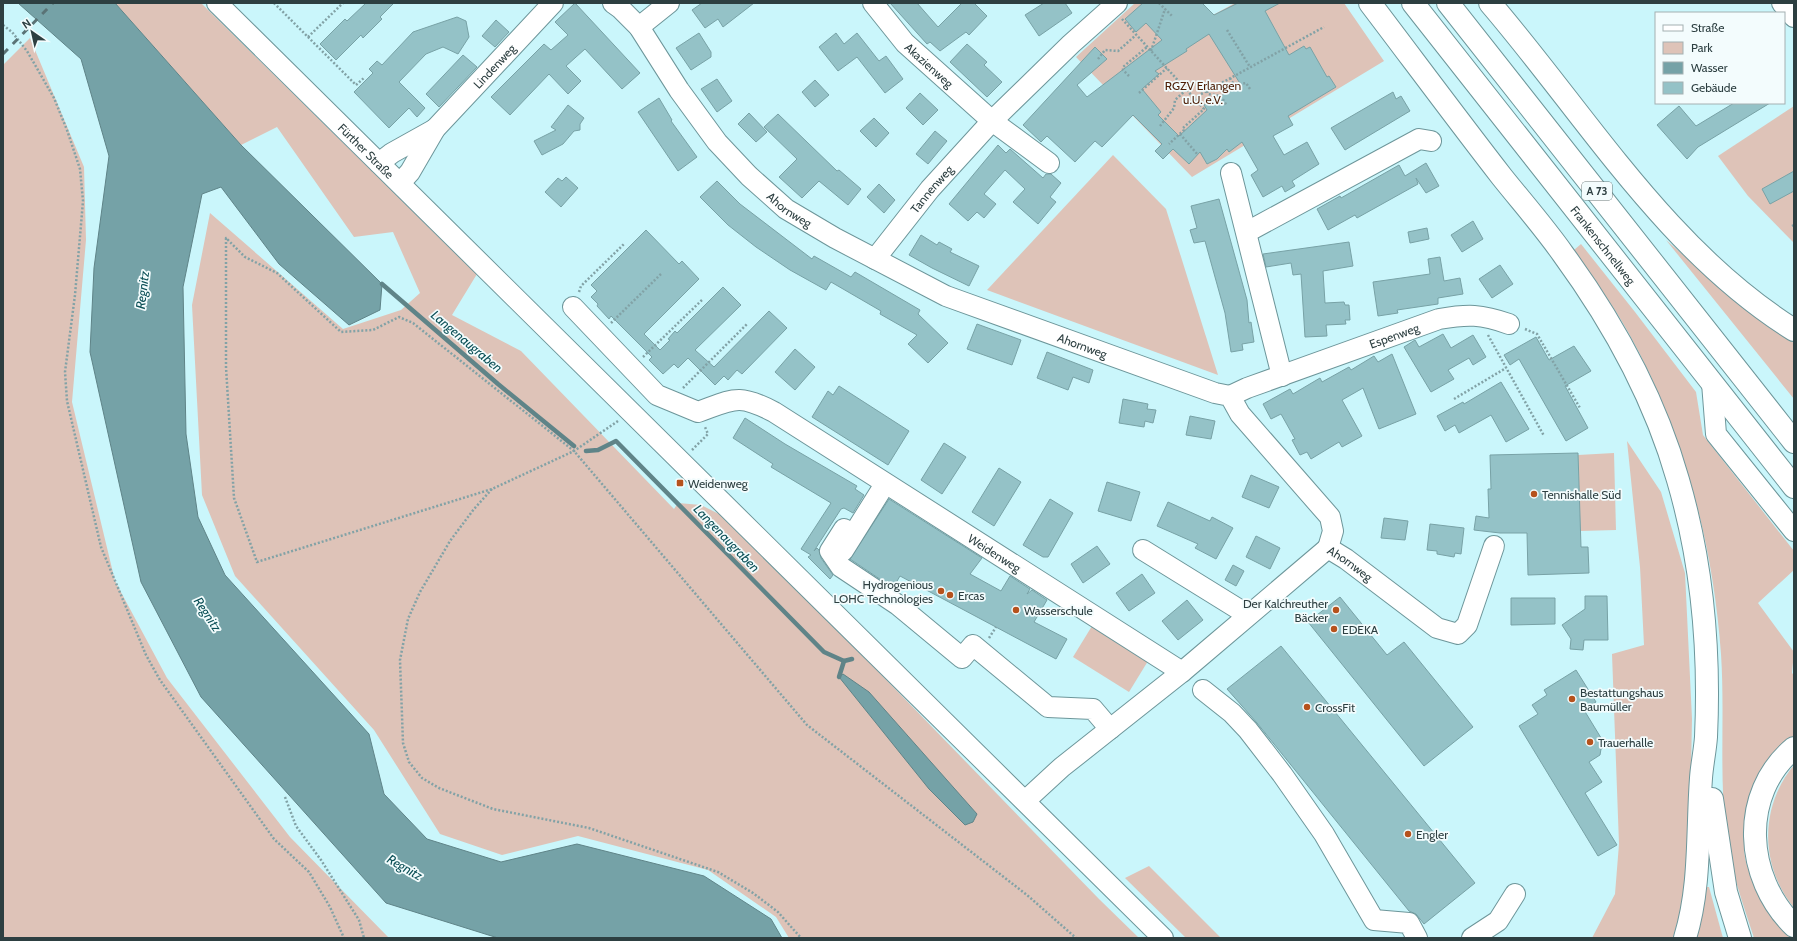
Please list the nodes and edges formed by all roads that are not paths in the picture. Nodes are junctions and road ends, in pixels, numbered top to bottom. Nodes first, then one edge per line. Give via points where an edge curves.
1 (216, 3) edge
2 (553, 3) edge
3 (613, 3) edge
4 (669, 3) edge
5 (873, 3) edge
6 (1370, 3) edge
7 (1413, 3) edge
8 (1448, 3) edge
9 (1490, 3) edge
10 (1782, 3) edge
11 (1115, 6) edge
12 (1794, 17) edge
13 (639, 27) junction
14 (992, 121) junction
15 (435, 129) junction
16 (1431, 142) dead end
17 (379, 163) junction
18 (1049, 163) dead end
19 (1231, 173) dead end
20 (400, 183) junction
21 (1247, 232) junction
22 (874, 259) junction
23 (573, 306) road end
24 (1509, 324) road end
25 (1794, 330) edge
26 (1730, 359) junction
27 (1282, 376) junction
28 (1712, 383) junction
29 (1230, 396) junction
30 (1794, 419) edge
31 (1794, 442) edge
32 (885, 484) junction
33 (1794, 486) edge
34 (844, 529) dead end
35 (1794, 531) edge
36 (1494, 546) dead end
37 (1328, 548) junction
38 (1143, 550) dead end
39 (837, 562) junction
40 (1248, 615) junction
41 (1182, 672) junction
42 (1202, 690) dead end
43 (1110, 729) junction
44 (1706, 738) junction
45 (1794, 748) edge
46 (1025, 801) junction
47 (1515, 894) dead end
48 (1794, 926) edge
49 (1163, 938) edge
50 (1417, 938) edge
51 (1472, 938) edge
52 (1685, 938) edge
53 (1740, 938) edge

1 - 17 street, Fürther Straße
2 - 15 street, Lindenweg
3 - 13 street, Ahornweg
4 - 13 street
5 - 14 street, Akazienweg via 905,43
6 - 44 highway via 1562,252 1622,346 1642,386 1678,478 1698,571 1703,617
7 - 28 highway, Frankenschnellweg / A 73
8 - 26 highway, A 73
9 - 25 highway via 1658,212 1716,272
10 - 12 street
11 - 14 street, Tannenweg via 1071,44
13 - 22 street, Ahornweg via 679,90 713,136 749,176 786,208
14 - 18 street
14 - 22 street, Tannenweg via 930,189
15 - 17 street, Lindenweg
15 - 20 street, Lindenweg via 410,172
16 - 21 street via 1419,139
17 - 20 street, Fürther Straße
19 - 21 street
20 - 46 street, Fürther Straße
21 - 27 street
22 - 29 street, Ahornweg via 946,296 1215,393
23 - 32 street, Weidenweg via 657,395 689,408 734,399 754,401
24 - 27 street, Espenweg via 1487,316 1462,315 1439,319
26 - 30 highway via 1770,389
26 - 31 highway, A 73
27 - 29 street, Espenweg
28 - 33 highway, Frankenschnellweg / A 73
28 - 35 street via 1716,434
29 - 37 street, Ahornweg via 1240,414 1330,517 1333,531
32 - 39 street
32 - 41 street, Weidenweg
34 - 39 street via 830,551
36 - 37 street, Ahornweg via 1467,625 1458,634 1437,628
37 - 40 street
38 - 40 street
39 - 43 street via 841,568 898,605 962,658 973,645 1048,707 1093,709
40 - 41 street
41 - 43 street
42 - 50 street via 1232,713 1282,774 1324,834 1374,920 1409,923
43 - 46 street via 1062,767
44 - 52 highway via 1701,779 1698,866
44 - 53 highway via 1720,860 1726,892
45 - 48 highway via 1780,761 1764,788 1754,834 1762,880 1776,906
46 - 49 street, Fürther Straße
47 - 51 street via 1498,921

